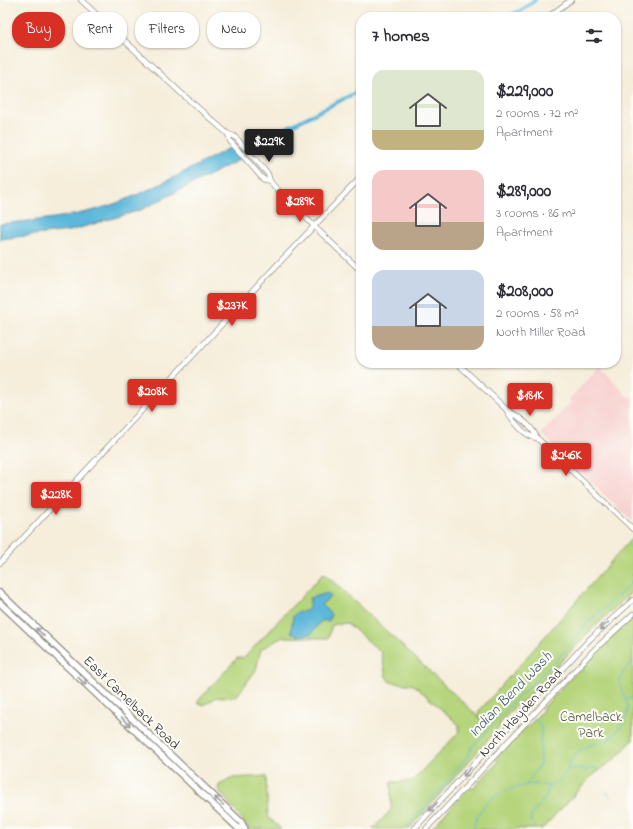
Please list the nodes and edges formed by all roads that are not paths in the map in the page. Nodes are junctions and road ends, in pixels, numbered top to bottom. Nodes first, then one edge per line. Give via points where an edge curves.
1 (82, 0) edge
2 (571, 0) edge
3 (555, 12) edge
4 (228, 134) junction
5 (270, 181) junction
6 (356, 182) edge
7 (314, 226) junction
8 (356, 266) edge
9 (462, 368) edge
10 (633, 530) edge
11 (0, 563) edge
12 (0, 594) edge
13 (633, 600) edge
14 (0, 603) edge
15 (633, 614) edge
16 (117, 704) junction
17 (111, 708) junction
18 (239, 829) edge
19 (246, 829) edge
20 (414, 829) edge
21 (426, 829) edge

1 - 4 main road
2 - 3 main road
4 - 5 main road via 234,136 251,154 268,174
4 - 5 main road via 230,141 263,179
5 - 7 main road
6 - 7 main road
7 - 8 main road
7 - 11 main road
9 - 10 main road via 535,433 537,438
16 -> 12 main road, East Camelback Road
13 -> 20 main road, North Hayden Road via 589,640
14 -> 17 main road, East Camelback Road
15 - 21 main road, North Hayden Road via 587,657
16 - 17 main road
19 -> 16 main road, East Camelback Road
17 -> 18 main road, East Camelback Road

